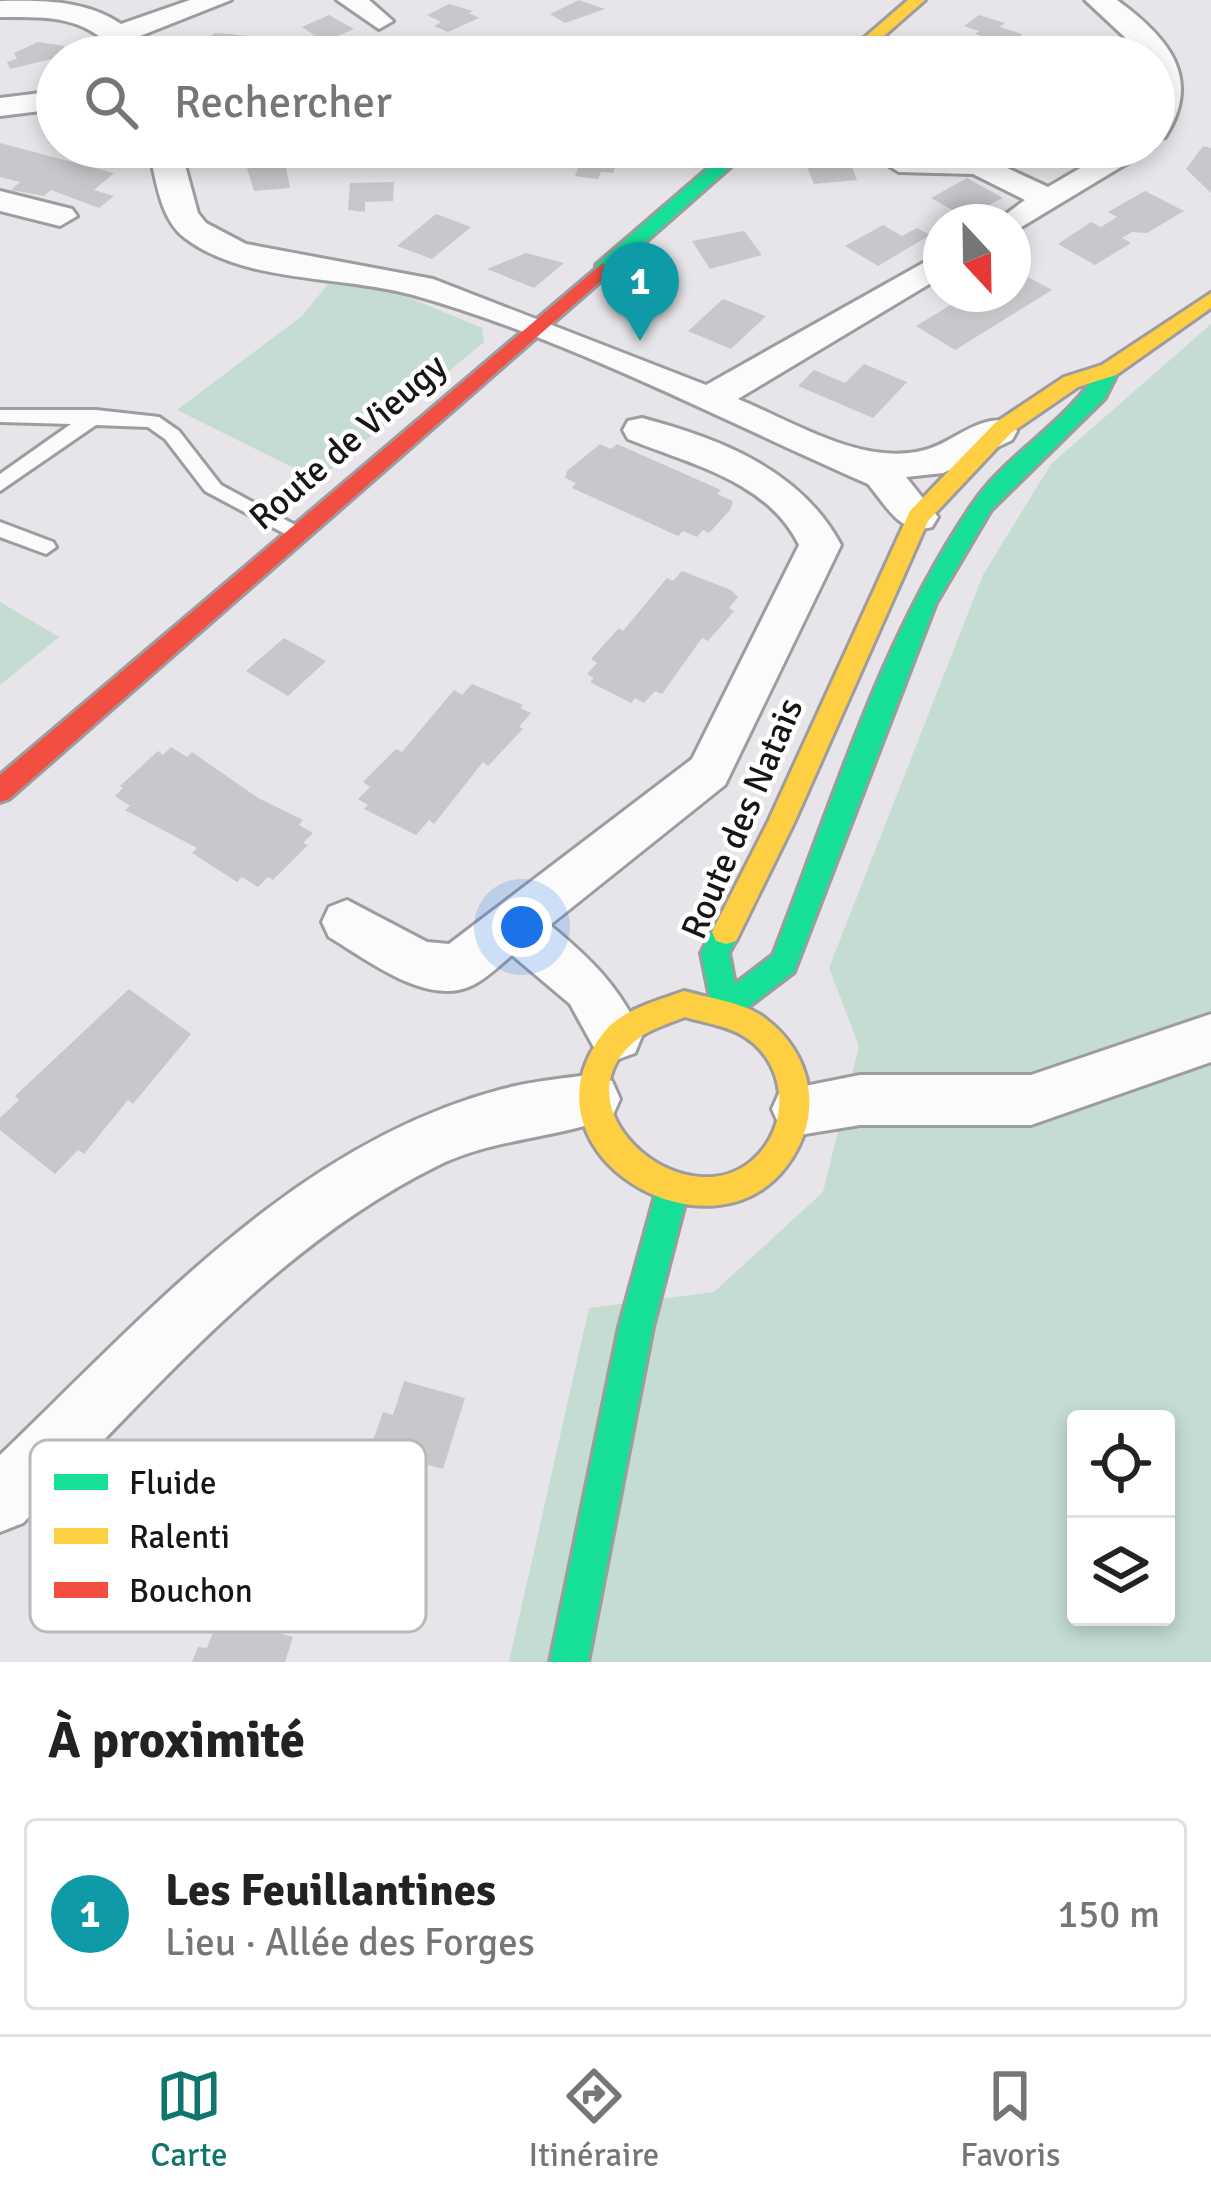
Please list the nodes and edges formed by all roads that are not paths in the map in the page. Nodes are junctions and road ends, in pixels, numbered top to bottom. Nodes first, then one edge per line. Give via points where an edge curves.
1 (217, 0) edge
2 (351, 0) edge
3 (917, 0) edge
4 (1099, 0) edge
5 (1152, 1) edge
6 (0, 9) edge
7 (379, 21) dead end
8 (1137, 28) junction
9 (118, 36) edge
10 (147, 36) edge
11 (875, 36) edge
12 (1144, 36) edge
13 (36, 103) edge
14 (0, 107) edge
15 (176, 168) edge
16 (719, 168) edge
17 (985, 168) edge
18 (1103, 168) edge
19 (1050, 200) junction
20 (0, 201) edge
21 (1031, 211) edge
22 (59, 216) dead end
23 (923, 274) edge
24 (1211, 299) edge
25 (532, 328) junction
26 (1109, 370) junction
27 (709, 400) junction
28 (0, 416) edge
29 (96, 416) junction
30 (1004, 428) junction
31 (642, 430) dead end
32 (861, 465) junction
33 (0, 484) edge
34 (919, 517) junction
35 (0, 529) edge
36 (298, 532) junction
37 (46, 547) dead end
38 (924, 602) junction
39 (0, 791) edge
40 (347, 922) dead end
41 (513, 925) junction
42 (724, 1009) junction
43 (616, 1036) junction
44 (1211, 1038) edge
45 (593, 1099) junction
46 (799, 1109) junction
47 (673, 1192) junction
48 (63, 1440) edge
49 (30, 1471) edge
50 (0, 1500) edge
51 (569, 1662) edge

1 - 10 street
2 - 7 street
3 - 11 street
4 - 8 street
5 - 8 street
6 - 9 street via 81,10 100,16
8 - 12 street
13 - 14 street
15 - 25 street via 182,214 213,241 266,261 386,276
16 - 25 street, Route de Vieugy
17 - 19 street
18 - 19 street
19 - 21 street
20 - 22 street
23 - 27 street
24 - 26 street, Route des Natais
25 - 27 street
25 - 36 street, Route de Vieugy via 392,433
26 - 30 street, Route des Natais via 1071,382
26 - 38 street, Route des Natais via 1098,393 983,505
27 - 32 street
28 - 29 lane
29 - 33 lane
29 - 36 lane via 152,421 217,489
30 - 32 street via 929,464
30 - 34 street, Route des Natais
31 - 41 street via 778,488 810,517 820,545 709,772
32 - 34 street via 892,484
34 - 38 street
34 - 42 street, Route des Natais via 715,953
35 - 37 lane
36 - 39 street, Route de Vieugy
38 - 42 street, Route des Natais via 784,963
40 - 41 street via 419,962 457,968
41 - 43 street via 588,988
42 - 43 street via 684,1004 647,1014
42 - 46 street via 780,1047
43 - 45 street
44 - 46 street via 1031,1100 860,1100
45 - 47 street via 616,1157
45 - 48 street via 538,1103 417,1145 296,1218
46 - 47 street via 771,1167 708,1195
47 - 51 street via 636,1327
49 - 50 street

